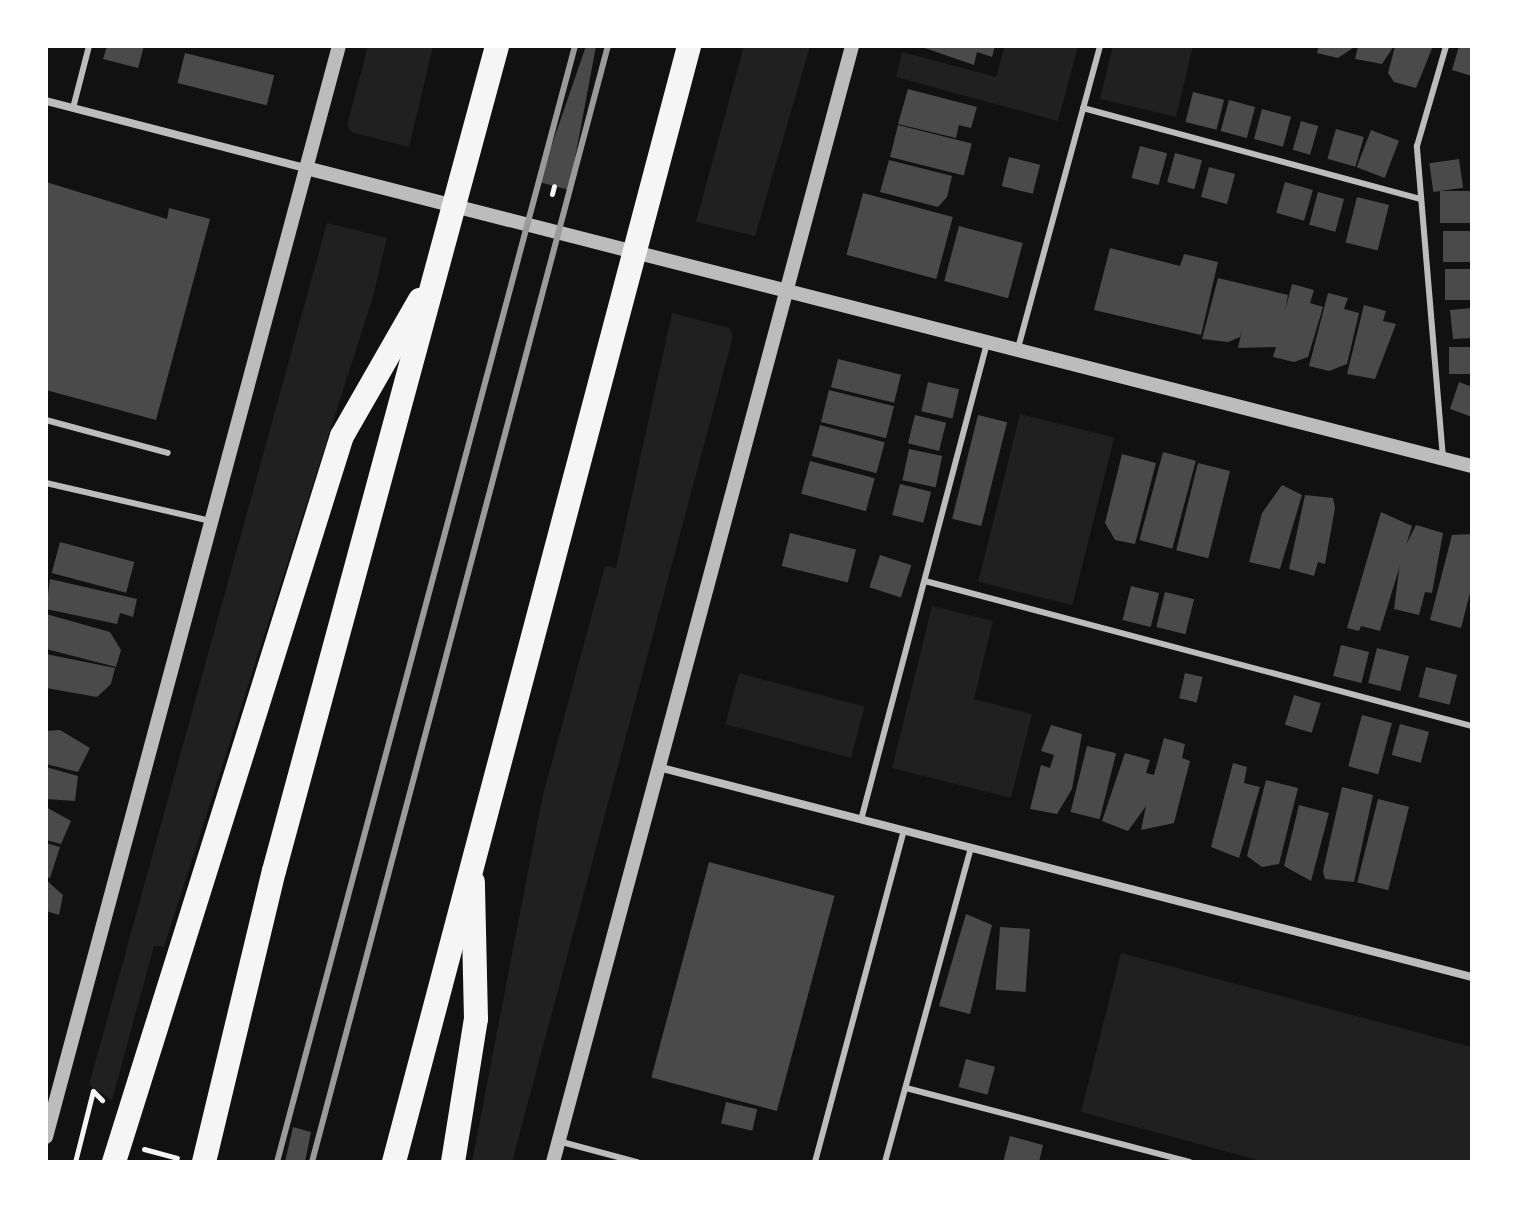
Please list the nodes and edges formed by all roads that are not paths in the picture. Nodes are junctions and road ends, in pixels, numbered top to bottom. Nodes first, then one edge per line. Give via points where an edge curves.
1 (89, 46) edge
2 (339, 46) edge
3 (497, 46) edge
4 (689, 46) edge
5 (852, 46) edge
6 (1100, 46) edge
7 (1446, 46) edge
8 (46, 101) edge
9 (73, 108) junction
10 (1083, 108) junction
11 (306, 168) junction
12 (1421, 199) junction
13 (437, 270) junction
14 (786, 292) junction
15 (988, 341) junction
16 (1018, 348) junction
17 (46, 420) edge
18 (168, 453) dead end
19 (1443, 458) junction
20 (1472, 466) edge
21 (46, 483) edge
22 (213, 522) junction
23 (925, 581) junction
24 (1472, 726) edge
25 (658, 767) junction
26 (861, 820) junction
27 (904, 831) junction
28 (971, 848) junction
29 (472, 850) junction
30 (1472, 977) edge
31 (906, 1088) junction
32 (47, 1127) edge
33 (558, 1141) junction
34 (114, 1162) edge
35 (204, 1162) edge
36 (394, 1162) edge
37 (453, 1162) edge
38 (553, 1162) edge
39 (637, 1162) edge
40 (815, 1162) edge
41 (885, 1162) edge
42 (1190, 1162) edge

1 - 9 lane
2 - 11 street
3 - 13 highway
4 - 29 highway
5 - 14 street
6 - 10 lane
7 - 12 lane via 1417,146
8 - 9 street
9 - 11 street
10 - 12 lane
10 - 16 lane
11 - 14 street
11 - 22 street
12 - 19 lane
13 - 34 highway via 342,436
13 - 35 highway
14 - 15 street
14 - 25 street
15 - 16 street
15 - 23 lane
16 - 19 street
17 - 18 lane
19 - 20 street
21 - 22 lane
22 - 32 street
23 - 24 lane
23 - 26 lane
25 - 26 street
25 - 33 street
26 - 27 street
27 - 28 street
27 - 40 lane
28 - 30 street
28 - 31 lane
29 - 36 highway
29 - 37 highway via 476,1019
31 - 41 lane
31 - 42 lane
33 - 38 street
33 - 39 lane

